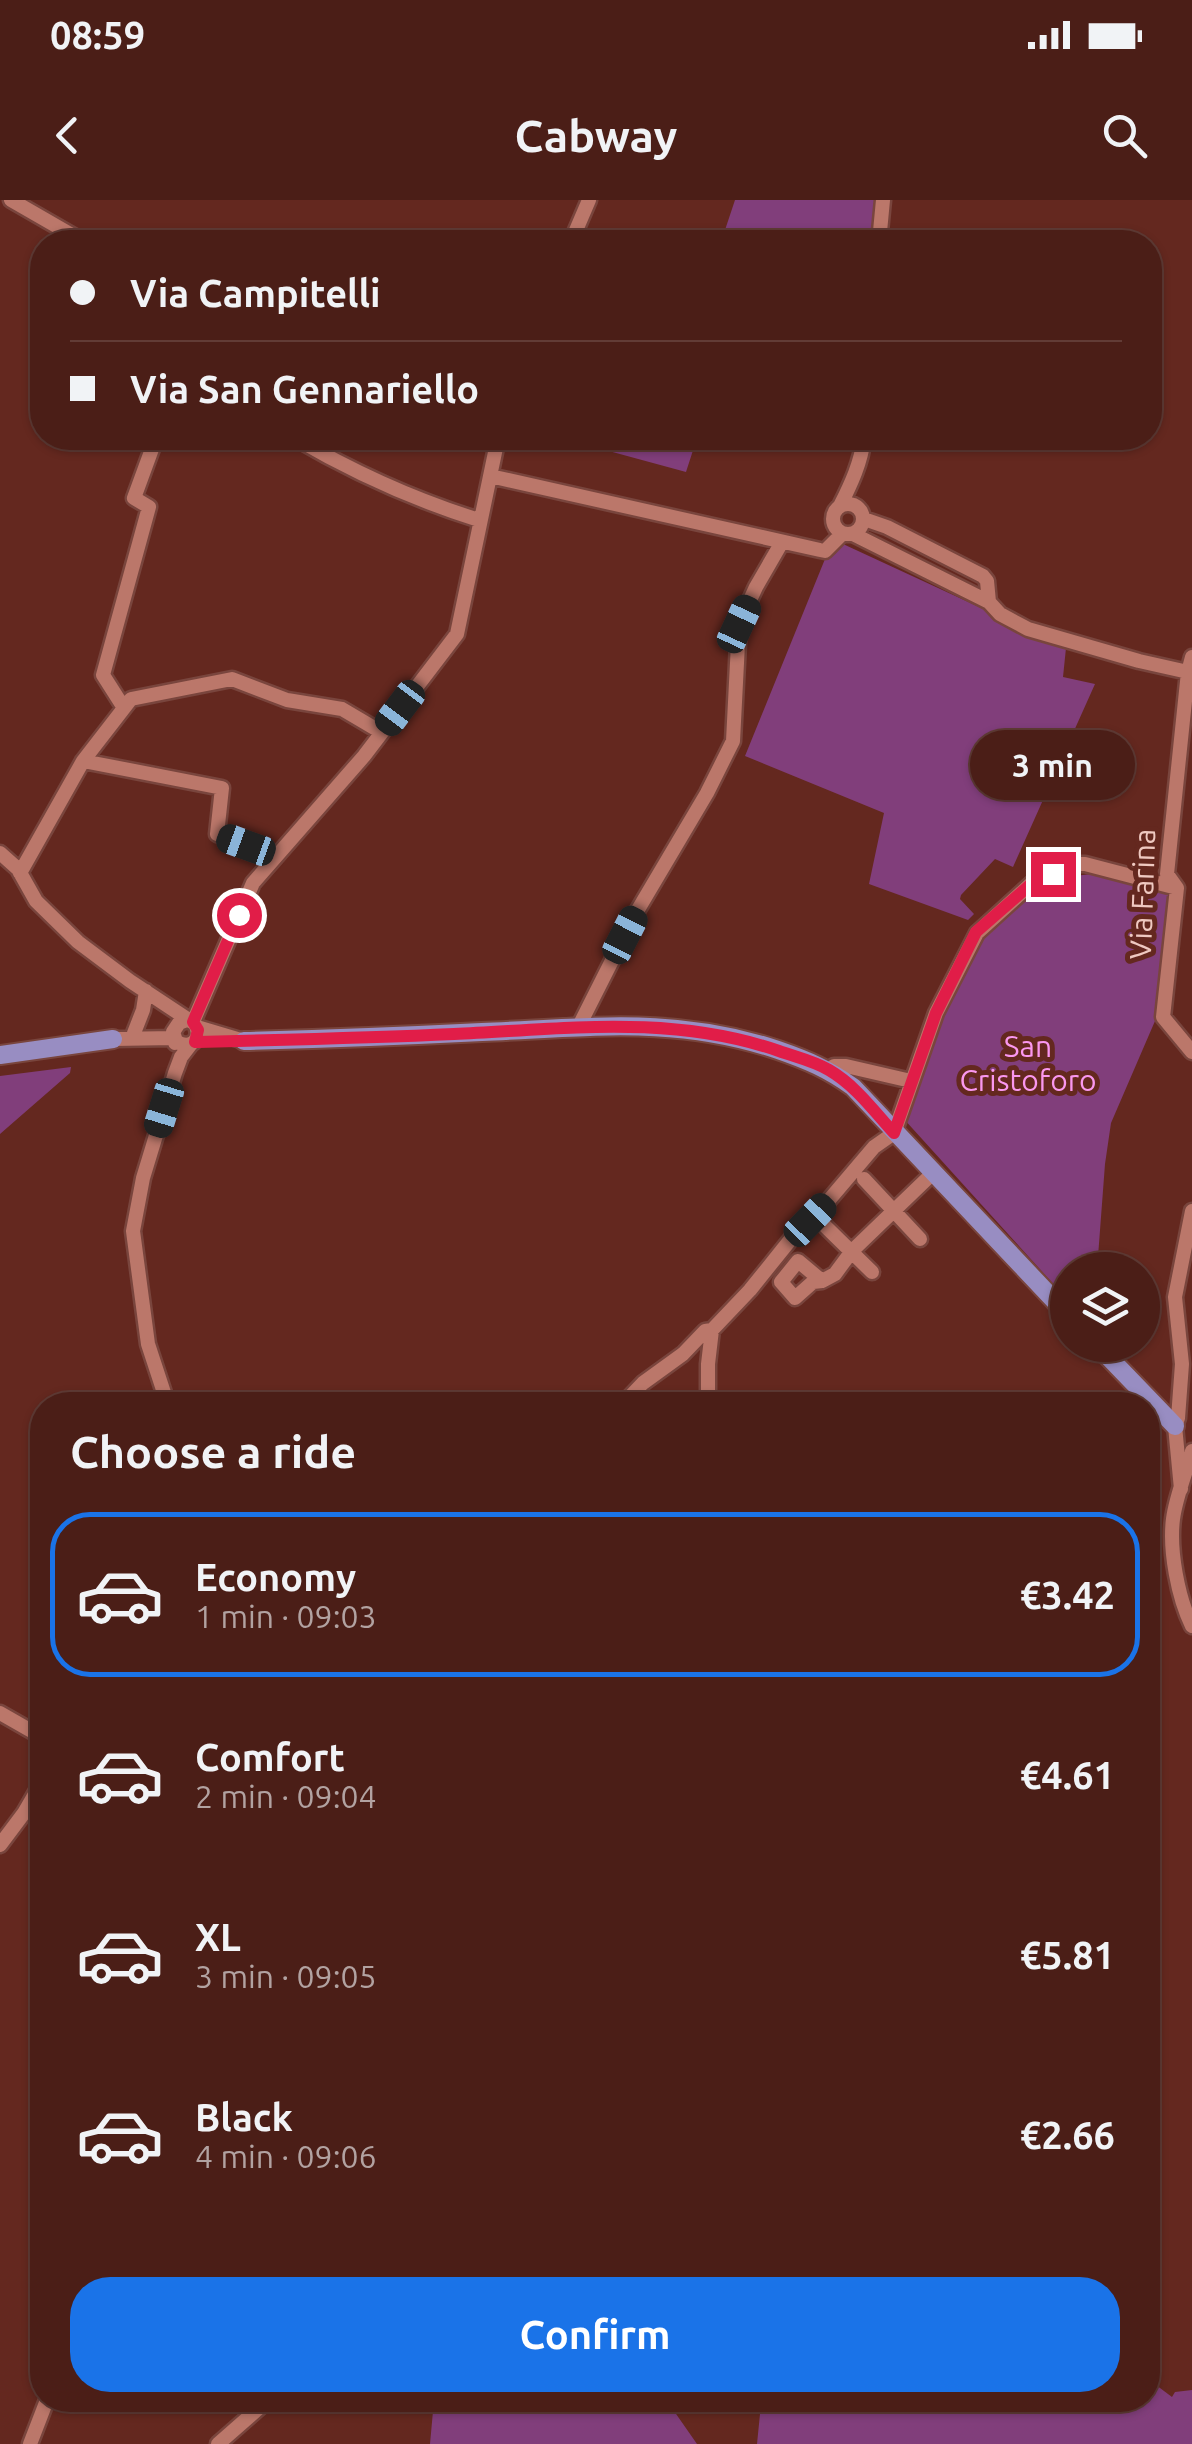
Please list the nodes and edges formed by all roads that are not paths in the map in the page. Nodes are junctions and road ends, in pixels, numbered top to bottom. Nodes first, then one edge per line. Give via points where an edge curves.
1 (11, 200) edge
2 (589, 200) edge
3 (883, 200) edge
4 (63, 230) edge
5 (576, 230) edge
6 (880, 230) edge
7 (152, 450) edge
8 (316, 450) edge
9 (495, 450) edge
10 (861, 450) edge
11 (490, 476) junction
12 (855, 476) junction
13 (840, 506) junction
14 (860, 513) junction
15 (480, 520) junction
16 (843, 530) junction
17 (782, 542) junction
18 (989, 602) junction
19 (1191, 667) edge
20 (124, 708) junction
21 (382, 732) junction
22 (83, 760) junction
23 (0, 852) edge
24 (276, 856) junction
25 (20, 873) junction
26 (1176, 888) junction
27 (152, 996) junction
28 (579, 1026) junction
29 (186, 1031) junction
30 (134, 1033) junction
31 (113, 1039) junction
32 (244, 1041) joint
33 (1192, 1052) edge
34 (0, 1054) edge
35 (829, 1070) junction
36 (911, 1081) junction
37 (894, 1133) junction
38 (933, 1174) junction
39 (864, 1179) dead end
40 (894, 1210) junction
41 (1192, 1211) edge
42 (824, 1224) dead end
43 (920, 1239) dead end
44 (852, 1251) junction
45 (872, 1272) dead end
46 (822, 1281) dead end
47 (1050, 1295) edge
48 (712, 1330) junction
49 (1113, 1362) edge
50 (164, 1392) edge
51 (634, 1392) edge
52 (708, 1392) edge
53 (1142, 1392) edge
54 (1160, 1411) edge
55 (1174, 1426) junction
56 (1192, 1449) edge
57 (1188, 1493) edge
58 (1192, 1626) edge
59 (0, 1713) edge
60 (30, 1729) edge
61 (30, 1803) edge
62 (0, 1845) edge
63 (42, 2412) edge
64 (254, 2412) edge
65 (30, 2444) edge
66 (218, 2444) edge

1 - 4 street
2 - 5 street
3 - 6 street
7 - 20 street via 134,498 149,507 103,675
8 - 15 street
9 - 11 street
10 - 12 street
11 - 15 street
11 - 17 street
12 - 13 street
12 - 14 street
13 - 14 street
13 - 16 street via 834,512
14 - 16 street via 861,528
14 - 18 street via 983,576
15 - 21 street via 457,634
16 - 17 street via 820,550
16 - 18 street
17 - 28 street via 739,624 733,741
18 - 19 street via 1028,629 1138,662
19 - 26 street, Via Farina via 1166,874
20 - 21 street via 131,699 232,679 286,700 342,709
20 - 22 street
21 - 24 street
22 - 24 street via 222,788 216,834
22 - 25 street
23 - 25 street
24 - 29 street via 253,883
25 - 27 street via 36,901 78,942
26 - 33 street, Via Farina via 1163,1016
26 - 36 street via 1085,864 1031,884 976,932
27 - 29 street
27 - 30 street
28 - 32 main road
28 - 35 main road via 725,1034
29 - 30 street
29 - 31 street
29 - 32 street
29 - 50 street via 142,1178 133,1232 148,1344
30 - 31 street
31 - 34 main road
35 - 36 street via 846,1066
35 - 37 main road
36 - 37 street
37 - 38 main road
37 - 48 street via 874,1147
38 - 40 street
38 - 47 main road
39 - 40 street
40 - 43 street
40 - 44 street
41 - 55 street via 1175,1297 1182,1364
42 - 44 street
44 - 45 street
44 - 46 street
48 - 51 street
48 - 52 street
49 - 53 main road
54 - 55 main road
55 - 56 street
55 - 57 street
56 - 57 street
57 - 58 street via 1173,1519 1174,1561
59 - 60 street
61 - 62 street
63 - 65 street
64 - 66 street

